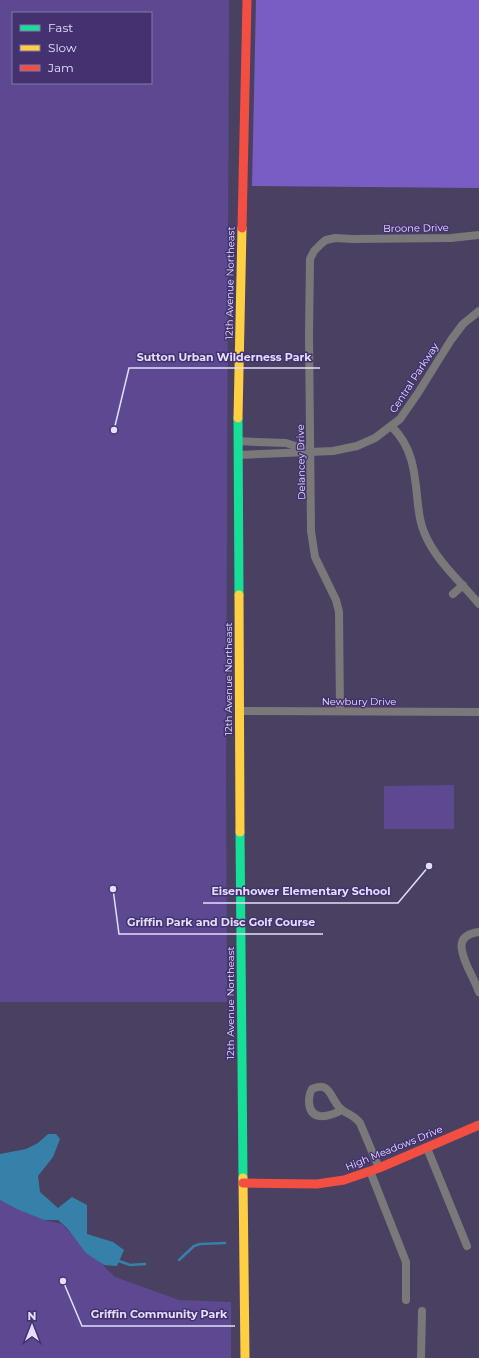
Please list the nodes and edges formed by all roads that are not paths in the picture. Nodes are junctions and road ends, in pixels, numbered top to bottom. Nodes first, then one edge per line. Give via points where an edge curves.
1 (247, 0) edge
2 (479, 235) edge
3 (353, 239) joint
4 (479, 311) edge
5 (392, 427) junction
6 (238, 441) junction
7 (311, 451) junction
8 (238, 455) junction
9 (463, 585) junction
10 (453, 594) dead end
11 (479, 604) edge
12 (239, 711) junction
13 (340, 711) junction
14 (479, 712) edge
15 (479, 932) edge
16 (479, 992) edge
17 (342, 1110) dead end
18 (479, 1125) edge
19 (427, 1148) junction
20 (375, 1169) junction
21 (243, 1183) junction
22 (467, 1246) dead end
23 (406, 1300) dead end
24 (422, 1311) dead end
25 (245, 1358) edge
26 (421, 1358) edge

1 - 6 main road, 12th Avenue Northeast
2 - 3 street, Broone Drive via 451,238
3 - 7 street, Delancey Drive via 326,240 318,246 310,259
4 - 5 street, Central Parkway via 463,324 408,408
5 - 7 street, Central Parkway via 356,446 333,451
5 - 9 street via 403,440 411,456 421,523 429,545
6 - 7 street, Central Parkway via 286,443
6 - 8 main road, 12th Avenue Northeast
7 - 8 street, Central Parkway
7 - 13 street, Delancey Drive via 313,552 336,600 339,612
8 - 12 main road, 12th Avenue Northeast
9 - 10 street
9 - 11 street
12 - 13 street, Newbury Drive
12 - 21 main road, 12th Avenue Northeast
13 - 14 street, Newbury Drive
15 - 16 street via 471,934 462,942 461,949
17 - 20 street via 352,1114 360,1123
18 - 19 main road, High Meadows Drive
19 - 20 main road, High Meadows Drive
19 - 22 street
20 - 21 main road, High Meadows Drive via 344,1180 317,1184
20 - 23 street via 406,1262
21 - 25 main road, 12th Avenue Northeast
24 - 26 street

